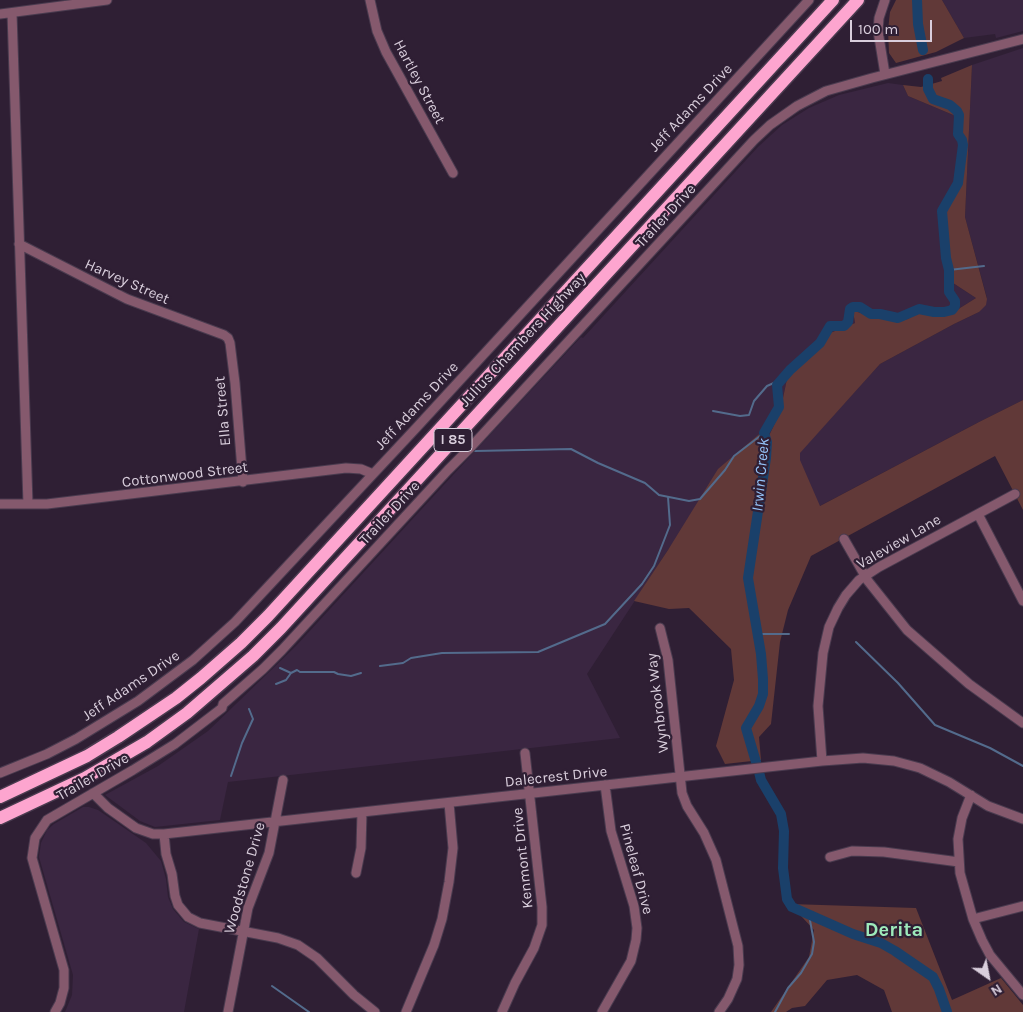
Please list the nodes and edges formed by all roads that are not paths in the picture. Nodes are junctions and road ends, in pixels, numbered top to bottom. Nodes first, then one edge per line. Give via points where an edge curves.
1 (107, 0) edge
2 (370, 0) edge
3 (809, 0) edge
4 (833, 0) edge
5 (858, 0) edge
6 (885, 0) edge
7 (12, 13) junction
8 (0, 14) edge
9 (1023, 39) edge
10 (885, 74) junction
11 (453, 173) dead end
12 (18, 244) junction
13 (228, 338) joint
14 (373, 474) junction
15 (244, 482) junction
16 (1015, 494) dead end
17 (0, 504) edge
18 (28, 504) junction
19 (978, 514) junction
20 (844, 539) dead end
21 (865, 576) junction
22 (1023, 601) edge
23 (660, 628) dead end
24 (1023, 723) edge
25 (525, 753) dead end
26 (822, 761) junction
27 (0, 773) edge
28 (680, 776) junction
29 (283, 780) dead end
30 (605, 785) junction
31 (93, 793) junction
32 (530, 794) junction
33 (971, 795) junction
34 (0, 796) edge
35 (449, 802) junction
36 (362, 812) junction
37 (0, 818) edge
38 (1023, 820) edge
39 (275, 822) junction
40 (164, 834) junction
41 (830, 857) dead end
42 (959, 862) junction
43 (356, 873) dead end
44 (1023, 906) edge
45 (974, 920) junction
46 (244, 931) junction
47 (1023, 995) edge
48 (54, 1012) edge
49 (228, 1012) edge
50 (375, 1012) edge
51 (406, 1012) edge
52 (502, 1012) edge
53 (602, 1012) edge
54 (718, 1012) edge

1 - 7 street
2 - 11 street, Hartley Street via 386,52
3 - 14 street, Jeff Adams Drive
4 - 34 highway, Julius Chambers Highway / I 85 via 241,643 182,693 118,737 87,756
5 - 37 highway, Julius Chambers Highway / I 85 via 253,656 187,713 147,742 85,778
6 - 10 street via 878,18
7 - 8 street
7 - 12 street
9 - 10 street, Trailer Drive
10 - 31 street, Trailer Drive via 826,91 770,125 282,650 222,708 189,734
12 - 13 street, Harvey Street via 127,299
12 - 18 street
13 - 15 street, Ella Street
14 - 15 street, Cottonwood Street via 346,468
14 - 27 street, Jeff Adams Drive via 248,609 166,682 76,739
15 - 18 street, Cottonwood Street
16 - 19 street, Valeview Lane
17 - 18 street, Cottonwood Street
19 - 21 street, Valeview Lane
19 - 22 street
20 - 21 street
21 - 24 street via 891,611 922,644 980,694
21 - 26 street, Valeview Lane via 838,608 825,638 818,706
23 - 28 street, Wynbrook Way via 668,660
25 - 32 street, Kenmont Drive
26 - 28 street, Dalecrest Drive
26 - 33 street, Dalecrest Drive via 863,758 894,761 934,774
28 - 30 street, Dalecrest Drive
28 - 54 street, Wynbrook Way via 686,806 704,833 716,860 738,946 737,978
29 - 39 street, Woodstone Drive
30 - 32 street, Dalecrest Drive
30 - 53 street, Pineleaf Drive via 611,831 634,906 637,928 631,961
31 - 40 street, Dalecrest Drive via 136,828
31 - 48 street, Trailer Drive via 47,820 33,846 32,858 64,970 64,988
32 - 35 street, Dalecrest Drive
32 - 52 street, Kenmont Drive via 542,925
33 - 38 street, Dalecrest Drive via 1004,814
33 - 42 street via 960,826
35 - 36 street, Dalecrest Drive
35 - 51 street via 453,848 449,882 434,945
36 - 39 street, Dalecrest Drive
36 - 43 street via 361,848
39 - 40 street, Dalecrest Drive
39 - 46 street, Woodstone Drive
40 - 46 street via 175,896 182,910 200,923
41 - 42 street via 868,851
42 - 45 street
44 - 45 street
45 - 47 street via 987,950
46 - 49 street, Woodstone Drive
46 - 50 street via 286,940 305,949

